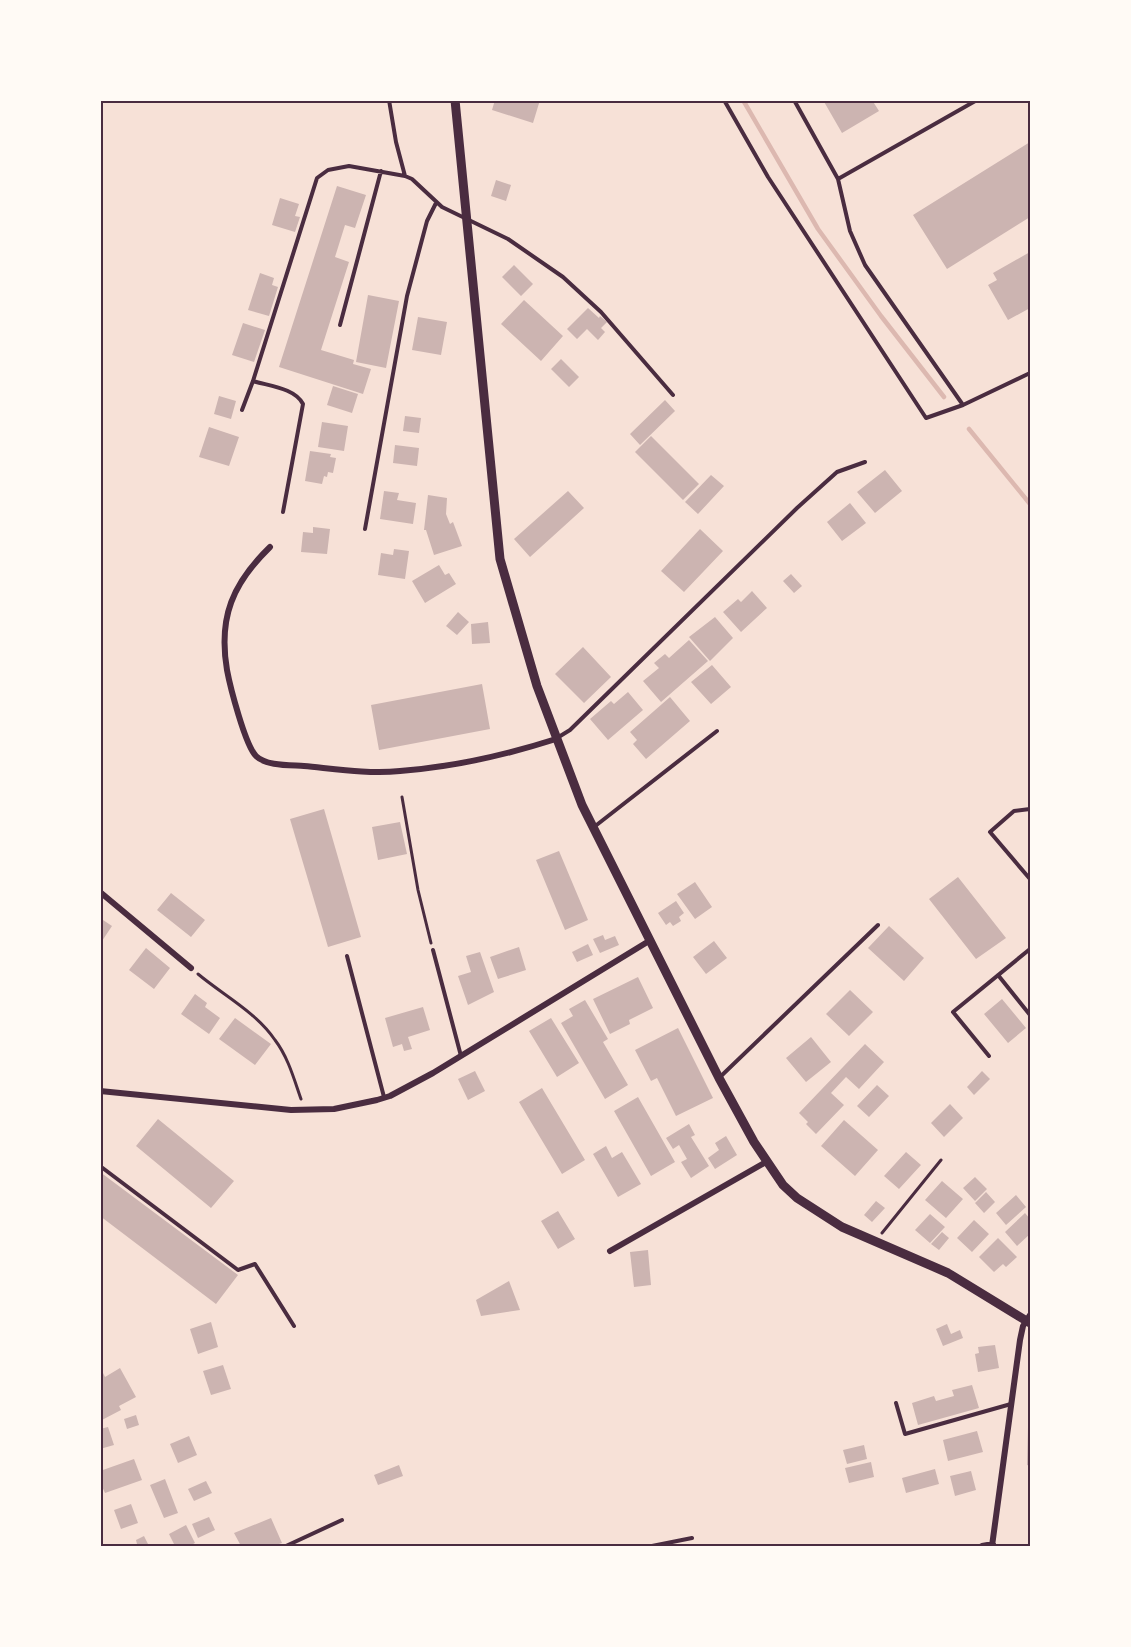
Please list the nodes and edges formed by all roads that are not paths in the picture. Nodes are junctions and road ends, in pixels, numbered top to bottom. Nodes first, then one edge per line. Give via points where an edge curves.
1 (389, 100) edge
2 (455, 100) edge
3 (724, 100) edge
4 (794, 100) edge
5 (977, 100) edge
6 (381, 171) junction
7 (405, 176) junction
8 (838, 180) junction
9 (436, 203) junction
10 (467, 220) junction
11 (340, 325) dead end
12 (1030, 373) edge
13 (253, 381) junction
14 (673, 395) dead end
15 (963, 405) junction
16 (242, 410) dead end
17 (865, 462) dead end
18 (283, 512) dead end
19 (364, 529) dead end
20 (270, 547) dead end
21 (717, 731) dead end
22 (556, 739) junction
23 (1030, 809) edge
24 (593, 827) junction
25 (1030, 879) edge
26 (100, 892) edge
27 (878, 925) dead end
28 (649, 941) junction
29 (1030, 949) edge
30 (433, 950) road end
31 (347, 956) dead end
32 (191, 968) road end
33 (998, 975) junction
34 (1030, 1015) edge
35 (461, 1056) junction
36 (988, 1056) dead end
37 (719, 1078) junction
38 (100, 1091) edge
39 (385, 1098) junction
40 (766, 1162) junction
41 (100, 1166) edge
42 (610, 1251) dead end
43 (1029, 1320) edge
44 (294, 1326) dead end
45 (896, 1403) dead end
46 (1011, 1404) junction
47 (342, 1520) dead end
48 (692, 1538) dead end
49 (993, 1545) edge
50 (286, 1546) edge
51 (652, 1546) edge
52 (982, 1546) edge

1 - 7 lane
2 - 10 street
3 - 15 lane via 768,177 926,418
4 - 8 lane
5 - 8 lane
6 - 7 lane
6 - 11 lane
6 - 13 lane via 349,166 328,170 317,178
7 - 9 lane
8 - 15 lane via 850,231 865,265
9 - 10 lane
9 - 19 lane via 427,221 407,296
10 - 14 lane via 508,239 563,278 601,312
10 - 22 street via 500,560
12 - 15 lane
13 - 16 lane
13 - 18 lane via 293,393 303,404
17 - 22 lane via 837,472 796,508 570,730
20 - 22 street via 239,584 224,631 227,671 256,757 270,762 364,772 399,771 460,763
21 - 24 lane
22 - 24 street
23 - 25 lane via 1014,811 990,832
24 - 28 street
26 - 32 street
27 - 37 lane
28 - 35 street
28 - 37 street
29 - 33 lane
30 - 35 lane
31 - 39 lane
33 - 34 lane
33 - 36 lane via 953,1012
35 - 39 street
37 - 40 street
38 - 39 street via 303,1110
40 - 42 street
40 - 43 street via 797,1198 842,1227 948,1273
41 - 44 lane via 238,1270 255,1264
43 - 46 street via 1021,1331
45 - 46 lane via 905,1434
46 - 49 street
47 - 50 lane
48 - 51 lane
49 - 52 street

